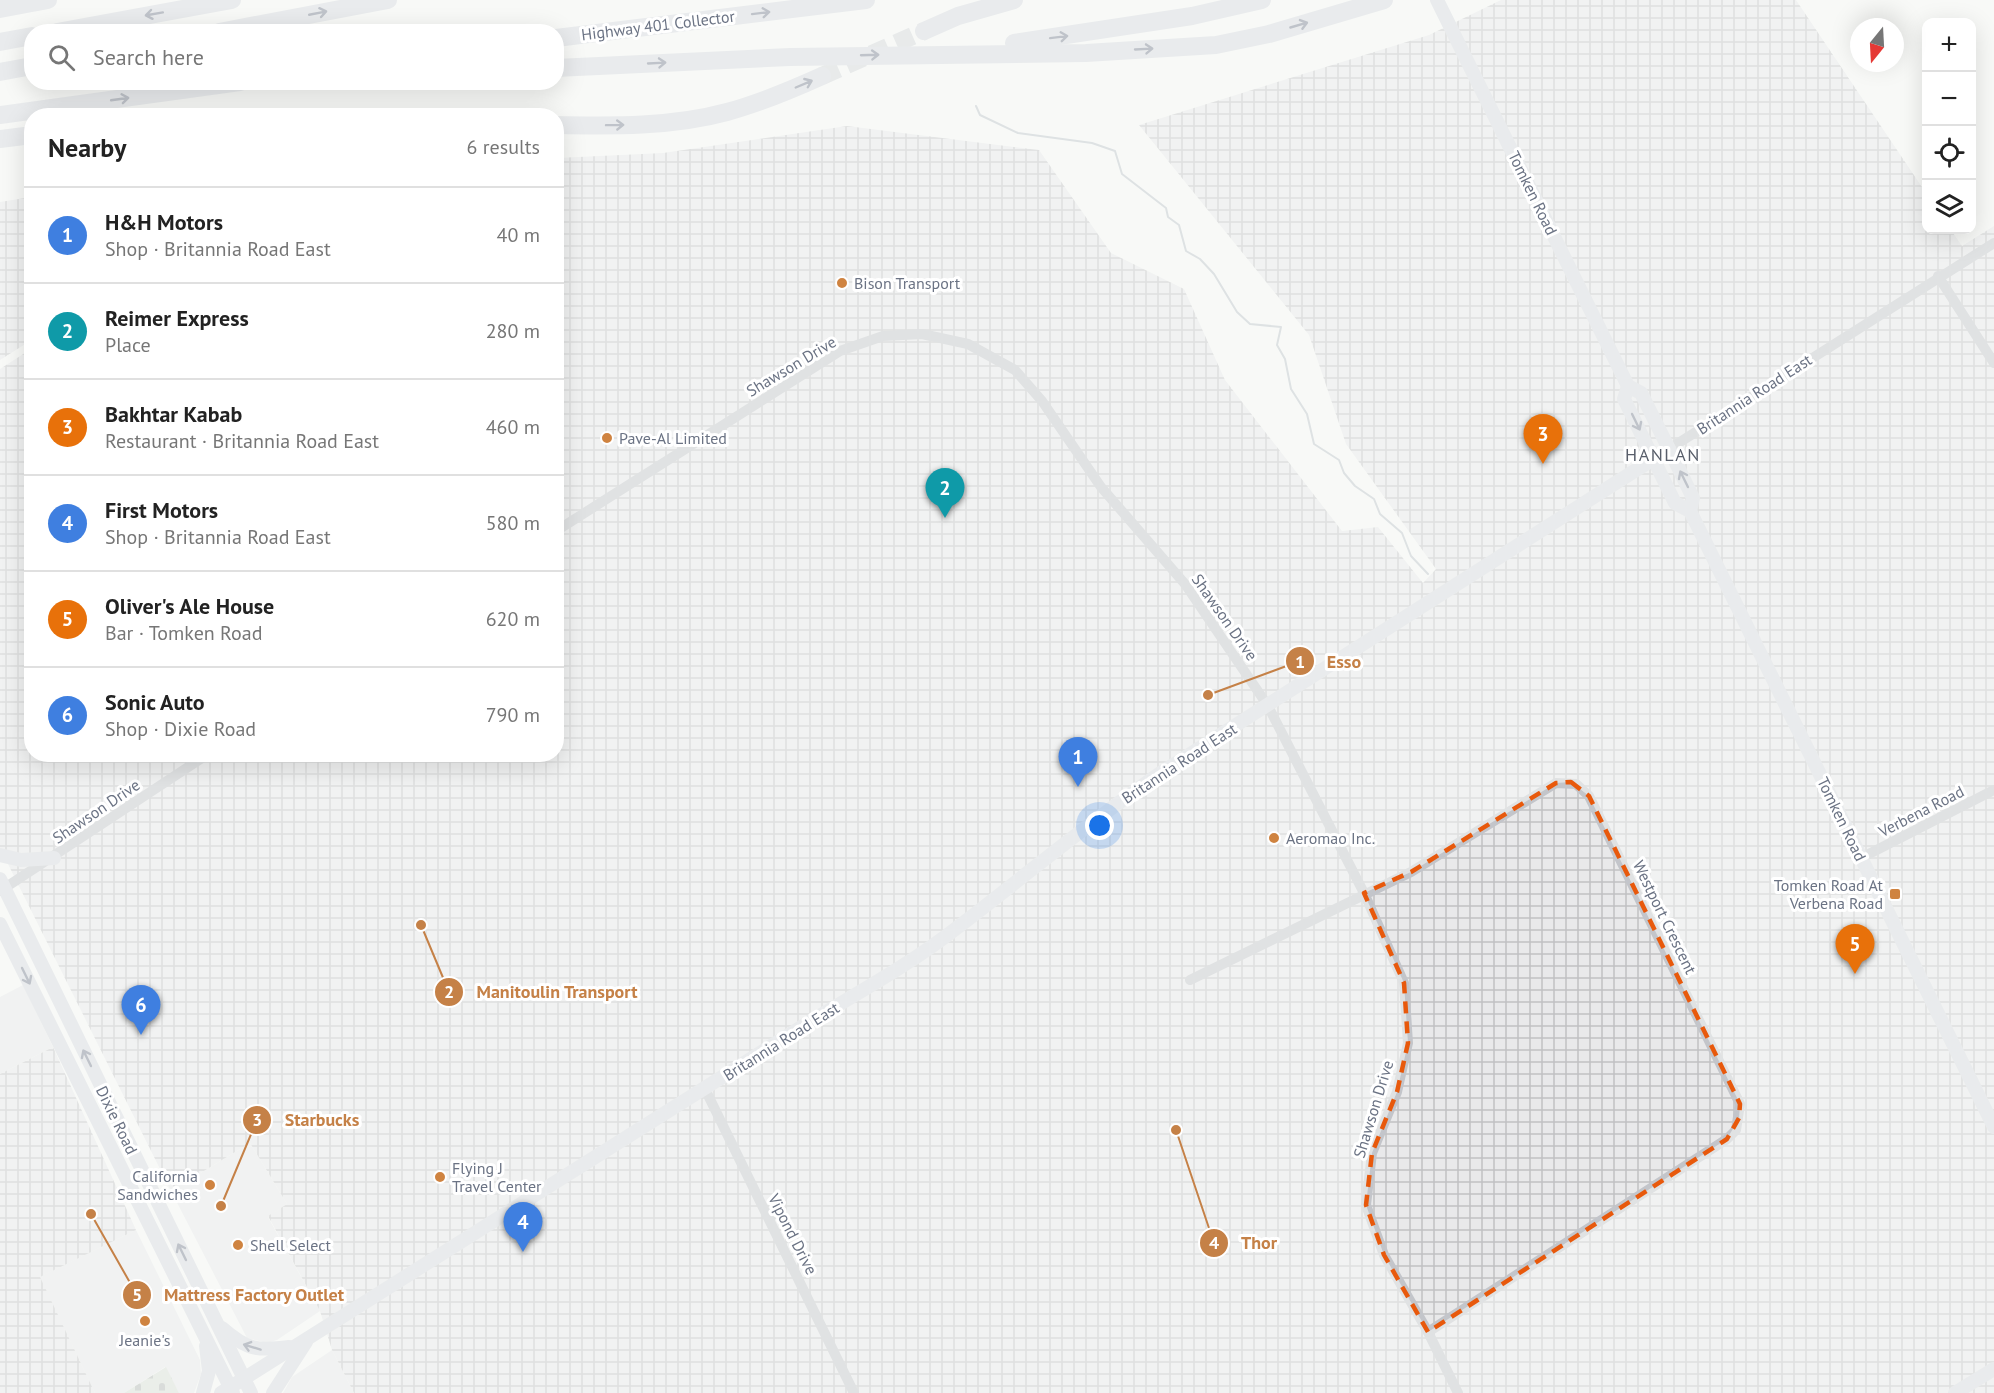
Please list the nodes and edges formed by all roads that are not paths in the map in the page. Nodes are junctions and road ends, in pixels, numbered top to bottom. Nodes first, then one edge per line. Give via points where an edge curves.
1 (48, 0) edge
2 (232, 0) edge
3 (388, 0) edge
4 (866, 0) edge
5 (1014, 0) edge
6 (1262, 0) edge
7 (1384, 0) edge
8 (1437, 0) edge
9 (0, 9) edge
10 (101, 24) edge
11 (261, 24) edge
12 (924, 31) tunnel mouth
13 (564, 37) edge
14 (24, 38) edge
15 (0, 42) edge
16 (938, 53) junction
17 (24, 68) edge
18 (564, 68) edge
19 (0, 72) edge
20 (822, 76) tunnel mouth
21 (182, 90) edge
22 (51, 108) edge
23 (24, 112) edge
24 (0, 115) edge
25 (564, 125) edge
26 (24, 136) edge
27 (0, 139) edge
28 (1994, 243) edge
29 (1938, 276) junction
30 (1994, 363) edge
31 (1628, 386) junction
32 (1669, 449) junction
33 (1653, 458) junction
34 (1690, 511) junction
35 (564, 526) edge
36 (1268, 706) junction
37 (196, 762) edge
38 (1994, 790) edge
39 (0, 855) edge
40 (54, 858) junction
41 (1861, 858) junction
42 (2, 886) edge
43 (1364, 893) junction
44 (0, 924) edge
45 (1190, 980) dead end
46 (705, 1089) junction
47 (1994, 1127) edge
48 (217, 1323) junction
49 (1428, 1332) junction
50 (310, 1336) junction
51 (206, 1338) junction
52 (294, 1346) junction
53 (1994, 1369) edge
54 (244, 1377) junction
55 (228, 1391) edge
56 (203, 1393) edge
57 (252, 1393) edge
58 (273, 1393) edge
59 (854, 1393) edge
60 (1458, 1393) edge
61 (1955, 1393) edge

1 - 9 highway
2 -> 10 highway
11 -> 3 highway
13 -> 4 highway, Highway 401 Collector
5 - 12 highway via 958,16
16 -> 6 highway via 1180,18
16 -> 7 highway via 1086,52 1216,45
8 - 31 main road, Tomken Road
14 - 15 highway
18 -> 16 highway
17 - 19 highway
25 -> 20 highway via 641,125 693,119 763,101
22 -> 21 highway
24 -> 23 highway
26 - 27 highway
28 - 29 street, Britannia Road East
29 - 30 street
29 - 32 street, Britannia Road East
31 - 32 main road, Tomken Road via 1641,393
31 -> 33 main road, Tomken Road via 1624,399
32 - 33 main road, Britannia Road East
34 -> 32 main road, Tomken Road via 1693,498
33 - 34 main road, Tomken Road via 1675,503
33 - 36 main road, Britannia Road East
34 - 41 main road, Tomken Road
35 - 36 street, Shawson Drive via 840,351 883,336 922,334 968,344 1015,370 1041,401 1101,487 1185,584
36 - 43 street, Shawson Drive
36 - 46 main road, Britannia Road East via 1099,815 960,926 892,973
37 - 40 street, Shawson Drive
38 - 41 street, Verbena Road
39 - 40 main road via 21,860
40 - 42 street, Shawson Drive
41 - 47 main road, Tomken Road
48 -> 42 main road, Dixie Road
43 - 45 street, Westport Crescent
43 - 49 street, Shawson Drive via 1404,983 1408,1043 1397,1092 1372,1153 1366,1204 1384,1255
43 - 49 street, Westport Crescent via 1411,872 1556,783 1576,784 1589,796 1740,1104 1736,1130 1727,1139
44 -> 51 main road, Dixie Road
46 - 50 main road, Britannia Road East
46 - 59 street, Vipond Drive
52 -> 48 main road via 263,1350 251,1347
48 - 54 main road, Dixie Road
49 - 60 street, Shawson Drive
50 - 52 main road, Britannia Road East
50 - 58 main road
51 - 55 main road, Dixie Road
51 - 56 main road via 209,1371
52 - 54 main road, Britannia Road East
53 - 61 main road
54 - 55 main road, Britannia Road East
54 - 57 main road, Dixie Road

